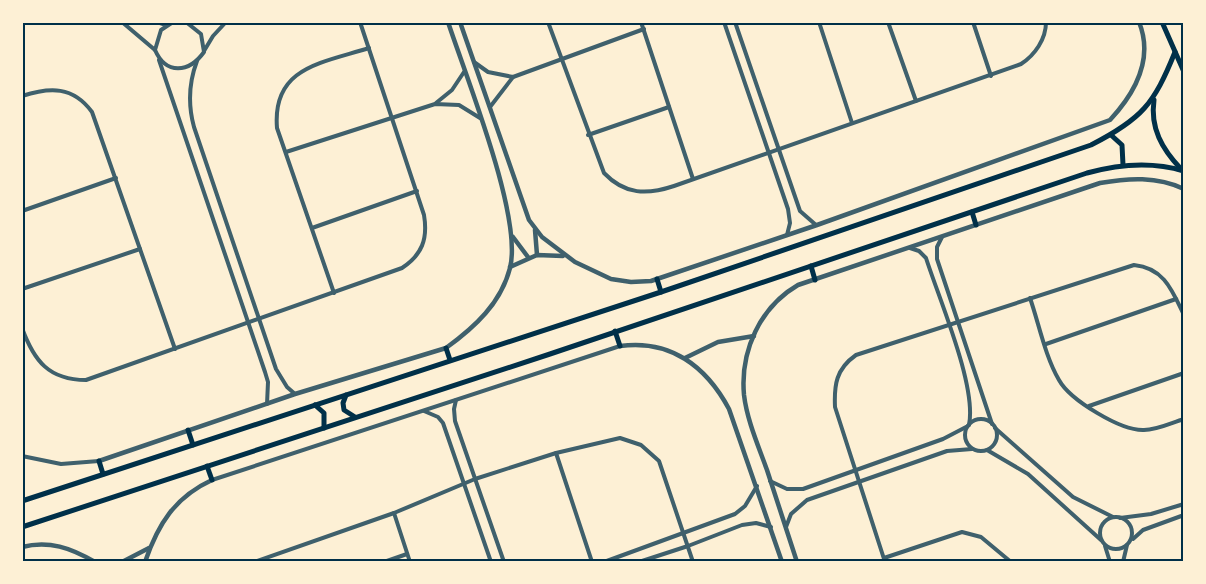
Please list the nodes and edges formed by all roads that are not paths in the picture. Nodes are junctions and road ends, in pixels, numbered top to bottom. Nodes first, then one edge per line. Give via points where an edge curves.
1 (122, 22) edge
2 (157, 22) edge
3 (173, 22) edge
4 (186, 22) edge
5 (226, 22) edge
6 (360, 22) edge
7 (460, 22) edge
8 (548, 22) edge
9 (641, 22) edge
10 (724, 22) edge
11 (735, 22) edge
12 (819, 22) edge
13 (888, 22) edge
14 (973, 22) edge
15 (1046, 22) edge
16 (1138, 22) edge
17 (1162, 22) edge
18 (448, 23) edge
19 (167, 25) junction
20 (644, 29) junction
21 (369, 48) junction
22 (155, 50) junction
23 (204, 52) junction
24 (1175, 52) junction
25 (159, 60) junction
26 (560, 60) junction
27 (197, 61) junction
28 (474, 62) junction
29 (464, 72) junction
30 (1184, 72) edge
31 (513, 76) junction
32 (991, 76) junction
33 (22, 96) edge
34 (1154, 98) junction
35 (916, 101) junction
36 (435, 104) junction
37 (669, 107) junction
38 (489, 108) junction
39 (393, 118) junction
40 (480, 118) junction
41 (852, 123) junction
42 (588, 135) junction
43 (1111, 135) junction
44 (778, 148) junction
45 (286, 152) junction
46 (768, 152) junction
47 (1124, 165) junction
48 (1183, 170) edge
49 (116, 178) junction
50 (693, 179) junction
51 (1184, 189) edge
52 (417, 191) junction
53 (22, 210) edge
54 (972, 212) junction
55 (817, 225) junction
56 (976, 225) junction
57 (312, 228) junction
58 (535, 229) junction
59 (513, 236) junction
60 (787, 236) junction
61 (942, 236) junction
62 (909, 248) junction
63 (140, 249) junction
64 (537, 255) junction
65 (528, 257) junction
66 (568, 258) junction
67 (811, 266) junction
68 (510, 267) junction
69 (657, 279) junction
70 (815, 280) junction
71 (22, 289) edge
72 (661, 292) junction
73 (334, 293) junction
74 (1030, 298) junction
75 (1176, 299) junction
76 (1184, 315) edge
77 (261, 320) junction
78 (958, 322) junction
79 (249, 323) junction
80 (948, 325) junction
81 (22, 328) edge
82 (615, 332) junction
83 (754, 336) junction
84 (1046, 344) junction
85 (620, 346) junction
86 (446, 348) junction
87 (175, 349) junction
88 (685, 358) junction
89 (450, 360) junction
90 (1184, 373) edge
91 (296, 394) junction
92 (347, 394) junction
93 (457, 400) junction
94 (267, 404) junction
95 (315, 405) junction
96 (1088, 406) junction
97 (423, 410) junction
98 (356, 417) junction
99 (1184, 419) edge
100 (968, 426) junction
101 (993, 426) junction
102 (324, 428) junction
103 (188, 430) junction
104 (193, 445) junction
105 (972, 449) junction
106 (987, 450) junction
107 (556, 453) junction
108 (22, 456) edge
109 (99, 461) junction
110 (207, 466) junction
111 (856, 471) junction
112 (104, 474) junction
113 (475, 479) junction
114 (212, 480) junction
115 (770, 481) junction
116 (860, 482) junction
117 (463, 484) junction
118 (757, 486) junction
119 (22, 501) edge
120 (1184, 504) edge
121 (394, 513) junction
122 (1184, 515) edge
123 (1113, 517) junction
124 (1120, 518) junction
125 (22, 527) edge
126 (771, 527) junction
127 (786, 528) junction
128 (684, 534) junction
129 (1133, 539) junction
130 (1101, 540) junction
131 (1127, 544) junction
132 (1105, 545) junction
133 (150, 546) junction
134 (688, 546) junction
135 (22, 547) edge
136 (407, 554) junction
137 (134, 557) junction
138 (885, 560) edge
139 (1010, 560) edge
140 (95, 561) edge
141 (122, 561) edge
142 (145, 561) edge
143 (254, 561) edge
144 (384, 561) edge
145 (410, 561) edge
146 (491, 561) edge
147 (504, 561) edge
148 (592, 561) edge
149 (604, 561) edge
150 (639, 561) edge
151 (693, 561) edge
152 (782, 561) edge
153 (797, 561) edge
154 (1003, 561) edge
155 (1110, 561) edge
156 (1124, 561) edge

1 - 22 street
2 - 19 street
3 - 19 street
4 - 23 street via 201,34
5 - 23 street
6 - 21 street
7 - 28 street
8 - 26 street
9 - 20 street
10 - 46 street
11 - 44 street
12 - 41 street
13 - 35 street
14 - 32 street
15 - 32 street via 1040,44 1027,60
16 - 55 street via 1145,48 1142,70 1134,90 1110,120
17 - 24 main road
18 - 29 street
19 - 22 street via 158,36
20 - 26 street
20 - 37 street
21 - 39 street
21 - 45 street via 309,68 285,85 276,112
22 - 25 street
23 - 27 street
24 - 30 main road
24 - 34 main road
25 - 27 street via 175,69
25 - 79 street
26 - 31 street
26 - 42 street
27 - 77 street via 192,75 191,116
28 - 31 street via 488,72
28 - 38 street
29 - 36 street via 452,90
29 - 40 street
31 - 38 street
32 - 35 street
33 - 49 street via 49,89 62,90 82,100 98,124
34 - 43 main road via 1132,121
34 - 48 main road via 1158,137
35 - 41 street
36 - 39 street
36 - 40 street via 459,105
37 - 42 street
37 - 50 street
38 - 58 street via 525,213
39 - 45 street
39 - 52 street
40 - 59 street
41 - 44 street
42 - 50 street via 604,173 620,187 636,192 657,191
43 - 47 main road via 1124,150
43 - 72 main road
44 - 46 street
44 - 55 street via 800,212
45 - 57 street
46 - 50 street
46 - 60 street via 790,216
47 - 48 main road
47 - 54 main road via 1087,173
49 - 53 street
49 - 63 street
51 - 56 street via 1143,179 1100,183
52 - 57 street
52 - 73 street via 427,228 416,256 402,268
54 - 56 main road
54 - 67 main road
55 - 60 street
56 - 61 street
57 - 73 street
58 - 64 street
58 - 66 street
59 - 65 street
59 - 68 street
60 - 69 street
61 - 62 street
61 - 78 street via 937,259
62 - 70 street
62 - 80 street via 919,250 926,258
63 - 71 street
63 - 87 street
64 - 65 street
64 - 66 street
65 - 68 street
66 - 69 street via 617,280
67 - 70 main road
67 - 82 main road
68 - 86 street via 500,294 488,310
69 - 72 main road
70 - 83 street via 798,285 776,301 766,311
72 - 89 main road
73 - 77 street
74 - 75 street via 1134,265 1161,274
74 - 78 street
74 - 84 street
75 - 76 street
75 - 84 street
77 - 79 street
77 - 91 street via 276,369
78 - 80 street
78 - 101 street
79 - 87 street
79 - 94 street via 268,382
80 - 100 street via 970,394
80 - 111 street via 856,355 842,367 835,385 835,407
81 - 87 street via 35,358 45,369 71,380 93,378
82 - 85 main road
82 - 98 main road
83 - 88 street via 718,342
83 - 115 street via 745,364 744,395
84 - 96 street via 1064,387
85 - 88 street via 659,346
85 - 93 street
86 - 89 main road
86 - 91 street
88 - 118 street via 699,367 720,393
89 - 92 main road
90 - 96 street
91 - 94 street
92 - 95 main road
92 - 98 main road via 343,407
93 - 97 street
93 - 113 street via 454,415
94 - 103 street
95 - 102 main road via 324,413
95 - 104 main road
96 - 99 street via 1136,430
97 - 114 street
97 - 117 street via 443,423
98 - 102 main road
100 - 101 street via 980,420
100 - 105 street via 965,439
100 - 111 street
101 - 106 street via 995,441
101 - 123 street via 1073,498
102 - 110 main road
103 - 104 main road
103 - 109 street
104 - 112 main road
105 - 106 street
105 - 116 street via 947,451
106 - 130 street via 1028,474
107 - 113 street
107 - 128 street via 620,438 641,445 659,461
107 - 148 street
108 - 109 street via 61,464
109 - 112 main road
110 - 114 main road
110 - 125 main road
111 - 115 street via 795,490
111 - 116 street
112 - 119 main road
113 - 117 street
113 - 147 street
114 - 133 street via 193,490 171,510
115 - 118 street
115 - 127 street
116 - 127 street via 801,504 791,514
116 - 138 street
117 - 121 street
117 - 146 street
118 - 126 street
118 - 128 street via 735,514
120 - 124 street
121 - 136 street
121 - 143 street
122 - 129 street via 1150,527
123 - 124 street
123 - 130 street via 1100,528
124 - 129 street via 1130,526
126 - 134 street via 742,525
126 - 152 street
127 - 153 street
128 - 134 street
128 - 149 street
129 - 131 street
130 - 132 street
131 - 132 street via 1116,549
131 - 156 street
132 - 155 street
133 - 137 street
133 - 142 street
134 - 150 street
134 - 151 street
135 - 140 street via 49,544
136 - 144 street
136 - 145 street
137 - 141 street
137 - 142 street
138 - 139 street via 962,532 981,537
139 - 154 street

